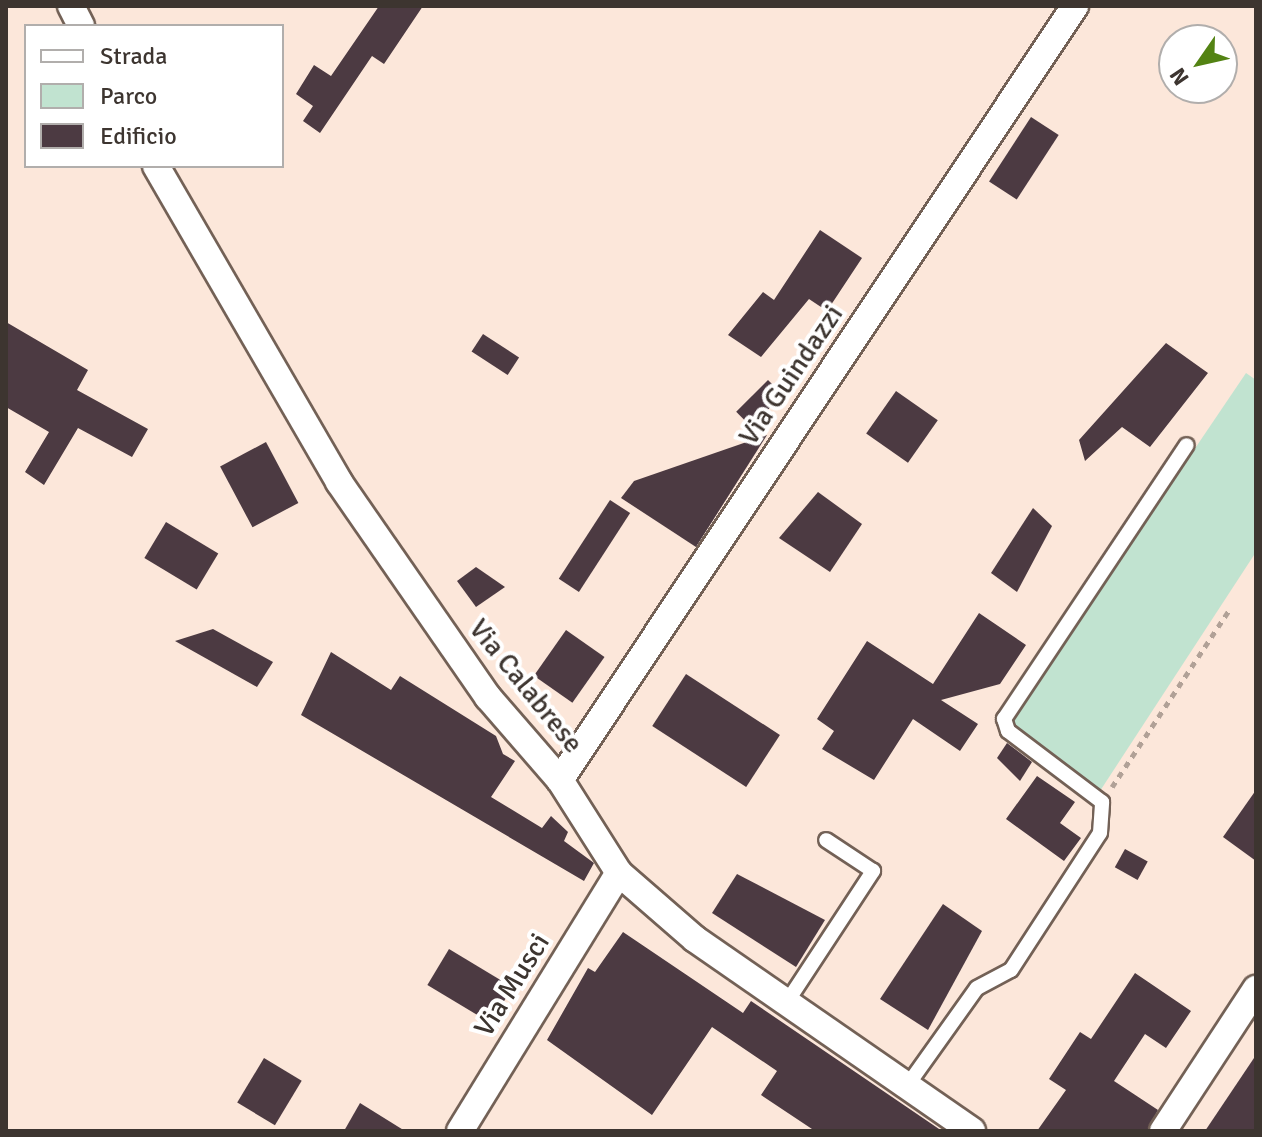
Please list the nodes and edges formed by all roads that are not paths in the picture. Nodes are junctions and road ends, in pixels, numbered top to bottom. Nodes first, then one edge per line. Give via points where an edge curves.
1 (71, 6) edge
2 (1075, 6) edge
3 (80, 24) edge
4 (157, 168) edge
5 (1187, 445) dead end
6 (560, 780) junction
7 (826, 840) dead end
8 (619, 873) junction
9 (1256, 989) edge
10 (787, 1002) junction
11 (907, 1086) junction
12 (460, 1131) edge
13 (972, 1131) edge
14 (1163, 1131) edge

1 - 3 street
2 - 6 street, Via Guindazzi
4 - 6 street, Via Calabrese via 339,482 488,697
5 - 11 lane via 1004,719 1008,731 1102,802 1100,833 1011,970 977,988
6 - 8 street, Via Calabrese
7 - 10 lane via 873,871
8 - 10 street, Via Calabrese
8 - 12 street, Via Musci
9 - 14 street
10 - 11 street, Via Calabrese
11 - 13 street, Via Calabrese

